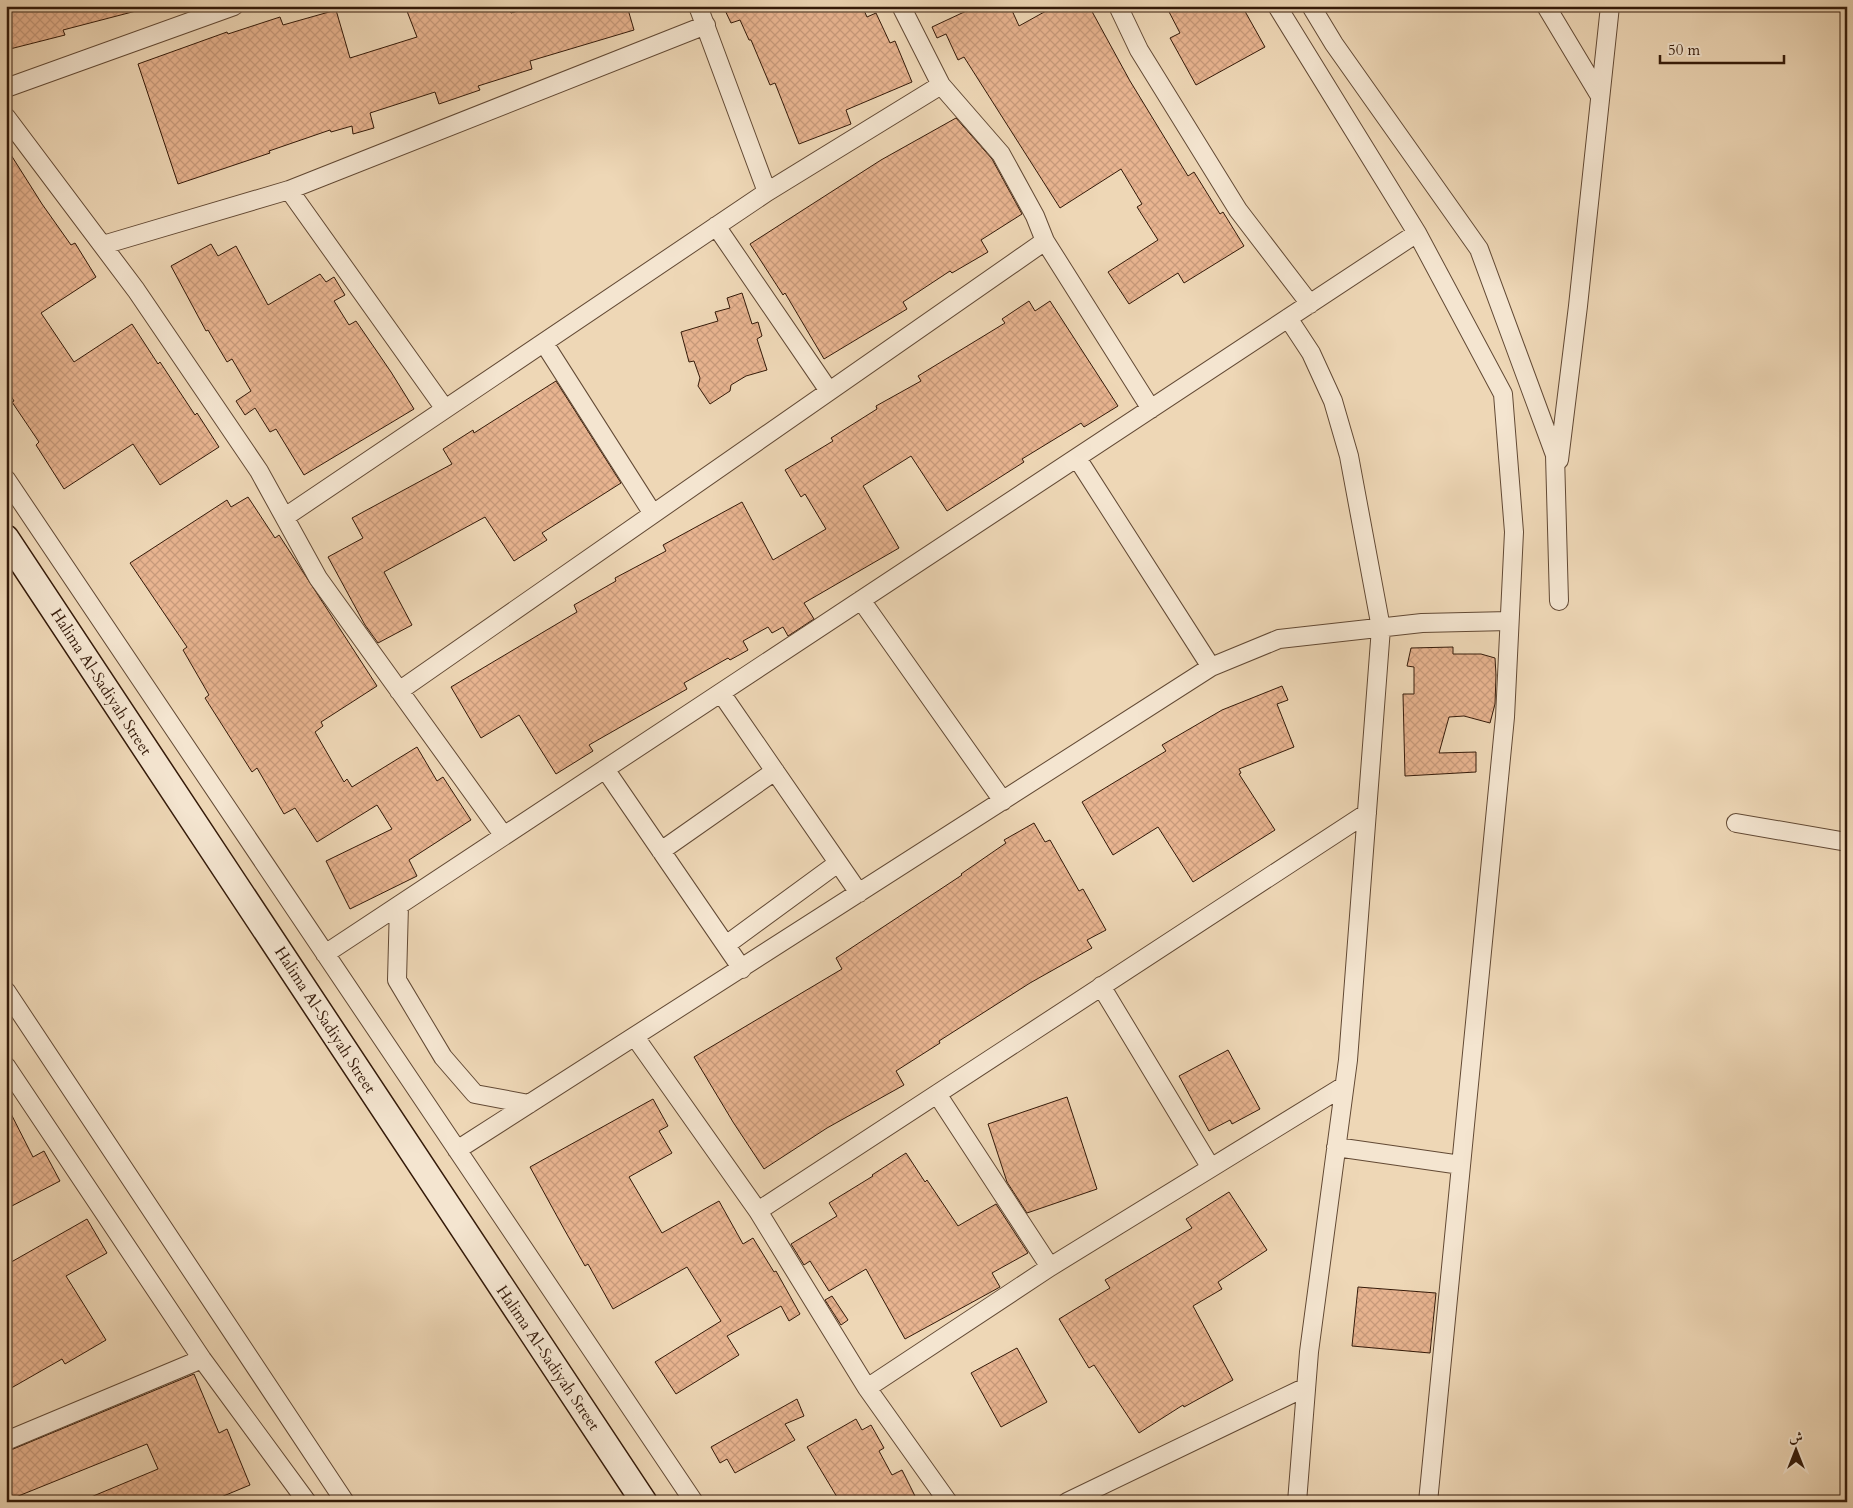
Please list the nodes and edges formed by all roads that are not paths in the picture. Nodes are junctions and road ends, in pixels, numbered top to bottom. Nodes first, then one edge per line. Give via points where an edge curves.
1 (234, 6) edge
2 (698, 6) edge
3 (901, 6) edge
4 (1118, 6) edge
5 (1276, 6) edge
6 (1311, 6) edge
7 (1546, 6) edge
8 (1610, 6) edge
9 (706, 24) junction
10 (941, 85) junction
11 (6, 88) edge
12 (1600, 96) junction
13 (6, 117) edge
14 (290, 190) junction
15 (767, 192) junction
16 (716, 226) junction
17 (1417, 233) junction
18 (1045, 241) junction
19 (103, 245) junction
20 (1310, 304) junction
21 (1288, 318) junction
22 (544, 343) junction
23 (829, 391) junction
24 (445, 409) junction
25 (1151, 409) junction
26 (1077, 458) junction
27 (6, 479) edge
28 (1556, 482) junction
29 (653, 514) junction
30 (285, 517) junction
31 (6, 538) edge
32 (861, 600) junction
33 (1559, 601) dead end
34 (1510, 621) junction
35 (1381, 628) junction
36 (1211, 667) junction
37 (399, 691) junction
38 (721, 693) junction
39 (605, 769) junction
40 (774, 771) junction
41 (1003, 801) junction
42 (1367, 813) junction
43 (1736, 823) dead end
44 (504, 836) junction
45 (1847, 842) edge
46 (661, 850) junction
47 (838, 863) junction
48 (859, 893) junction
49 (399, 905) junction
50 (726, 945) junction
51 (325, 954) junction
52 (742, 969) junction
53 (1101, 986) junction
54 (6, 991) edge
55 (635, 1038) junction
56 (6, 1066) edge
57 (1344, 1086) junction
58 (936, 1094) junction
59 (528, 1104) junction
60 (1336, 1147) junction
61 (457, 1150) junction
62 (1461, 1165) junction
63 (1210, 1168) junction
64 (758, 1210) junction
65 (1050, 1267) junction
66 (202, 1360) junction
67 (1306, 1387) junction
68 (867, 1388) junction
69 (6, 1440) edge
70 (307, 1502) edge
71 (344, 1502) edge
72 (644, 1502) edge
73 (694, 1502) edge
74 (948, 1502) edge
75 (1067, 1502) edge
76 (1297, 1502) edge
77 (1428, 1502) edge

1 - 11 street
2 - 9 street
3 - 10 street
4 - 20 street via 1139,50 1238,210
5 - 17 street
6 - 28 street via 1334,44 1479,249 1555,455
7 - 12 street
8 - 12 street
9 - 14 street
9 - 15 street
10 - 15 street
10 - 18 street via 1000,154 1036,216
12 - 28 street
13 - 19 street
14 - 19 street
14 - 24 street
15 - 16 street
16 - 22 street
16 - 23 street
17 - 20 street
17 - 34 street via 1502,394 1514,532
18 - 23 street
18 - 25 street
19 - 30 street via 259,471
20 - 21 street
21 - 25 street
21 - 35 street via 1312,353 1349,456
22 - 24 street
22 - 29 street
23 - 29 street
24 - 30 street
25 - 26 street
26 - 32 street
26 - 36 street
27 - 51 street
28 - 33 street
29 - 37 street
30 - 37 street via 318,578
31 - 72 street, Halima Al-Sadiyah Street
32 - 38 street
32 - 41 street
34 - 35 street via 1422,623
34 - 62 street via 1505,717
35 - 36 street via 1280,639
35 - 42 street
36 - 41 street
37 - 44 street
38 - 39 street
38 - 40 street
39 - 44 street
39 - 46 street
40 - 46 street
40 - 47 street
41 - 48 street
42 - 53 street
42 - 57 street
43 - 45 street
44 - 49 street
46 - 50 street
47 - 48 street
47 - 50 street
48 - 52 street
49 - 51 street
49 - 59 street via 397,980 443,1058 475,1094
50 - 52 street
51 - 61 street
52 - 55 street
53 - 58 street
53 - 63 street
54 - 71 street
55 - 59 street
55 - 64 street
56 - 66 street
57 - 60 street
57 - 63 street
58 - 64 street
58 - 65 street
59 - 61 street
60 - 62 street
60 - 67 street
61 - 73 street
62 - 77 street
63 - 65 street
64 - 68 street
65 - 68 street
66 - 69 street
66 - 70 street
67 - 75 street
67 - 76 street
68 - 74 street

